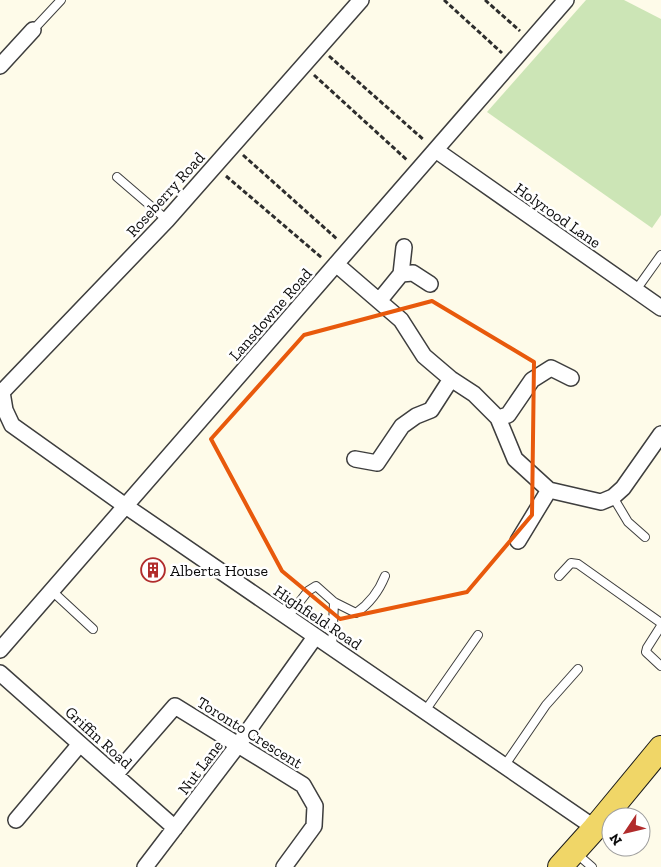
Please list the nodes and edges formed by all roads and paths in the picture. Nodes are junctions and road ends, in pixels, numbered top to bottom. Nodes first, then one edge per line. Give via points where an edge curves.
1 (61, 0) edge
2 (361, 0) edge
3 (444, 0) edge
4 (485, 0) edge
5 (566, 0) edge
6 (33, 30) joint
7 (530, 40) junction
8 (319, 48) junction
9 (1, 62) edge
10 (512, 62) junction
11 (303, 66) junction
12 (232, 146) junction
13 (436, 151) junction
14 (214, 166) junction
15 (419, 170) junction
16 (117, 176) dead end
17 (167, 220) junction
18 (404, 247) dead end
19 (348, 250) junction
20 (661, 255) edge
21 (334, 266) junction
22 (401, 274) junction
23 (430, 284) dead end
24 (636, 290) junction
25 (379, 301) junction
26 (661, 308) edge
27 (571, 378) dead end
28 (451, 379) junction
29 (5, 410) joint
30 (498, 418) junction
31 (661, 435) edge
32 (355, 459) dead end
33 (549, 490) junction
34 (613, 497) junction
35 (127, 507) junction
36 (645, 537) dead end
37 (518, 541) dead end
38 (385, 576) dead end
39 (559, 576) dead end
40 (52, 591) junction
41 (334, 602) junction
42 (288, 618) junction
43 (661, 625) edge
44 (93, 629) dead end
45 (478, 636) dead end
46 (315, 637) junction
47 (332, 648) junction
48 (0, 650) edge
49 (661, 666) edge
50 (578, 669) dead end
51 (0, 673) edge
52 (425, 711) junction
53 (80, 744) junction
54 (238, 745) junction
55 (661, 748) edge
56 (504, 765) junction
57 (115, 775) junction
58 (16, 820) dead end
59 (175, 828) junction
60 (595, 828) junction
61 (567, 859) edge
62 (145, 867) edge
63 (284, 867) edge
64 (592, 867) edge

1 - 6 lane
2 - 8 street, Roseberry Road
3 - 10 path
4 - 7 path
5 - 7 street, Lansdowne Road
6 - 9 street
7 - 10 street, Lansdowne Road
8 - 11 street, Roseberry Road
8 - 13 path
10 - 13 street, Lansdowne Road
11 - 12 street, Roseberry Road
11 - 15 path
12 - 14 street, Roseberry Road
12 - 19 path
13 - 15 street, Lansdowne Road
13 - 24 street, Holyrood Lane
14 - 17 street, Roseberry Road
14 - 21 path
15 - 19 street, Lansdowne Road
16 - 17 lane
17 - 29 street, Roseberry Road via 2,392
18 - 22 street
19 - 21 street, Lansdowne Road
20 - 24 lane
21 - 25 street
21 - 35 street, Lansdowne Road
22 - 23 street via 413,273
22 - 25 street
24 - 26 street, Holyrood Lane
25 - 28 street via 402,320 424,356
27 - 30 street via 551,368 532,380 508,415
28 - 30 street via 474,394
28 - 32 street via 431,410 402,426 380,470
29 - 35 street, Highfield Road via 12,425
30 - 33 street via 515,459
31 - 34 street
33 - 34 street via 601,502
33 - 37 street
34 - 36 lane via 628,522
35 - 40 street, Lansdowne Road
35 - 42 street, Highfield Road
38 - 41 lane via 366,606 356,613
39 - 43 lane via 571,562 578,564
40 - 44 lane
40 - 48 street, Lansdowne Road
41 - 42 lane via 316,586
41 - 47 lane
42 - 46 street, Highfield Road
43 - 49 lane via 646,652
45 - 52 lane
46 - 47 street, Highfield Road
46 - 54 street, Nut Lane
47 - 52 street, Highfield Road
50 - 56 lane via 546,705
51 - 53 street, Griffin Road
52 - 56 street, Highfield Road
53 - 57 street, Griffin Road
53 - 58 street
54 - 57 street, Toronto Crescent via 175,706
54 - 59 street, Nut Lane
54 - 63 street, Toronto Crescent via 303,785 315,806 314,826
55 - 60 main road
56 - 60 street, Highfield Road
57 - 59 street, Griffin Road
59 - 62 street, Nut Lane
60 - 61 main road
61 - 64 lane

